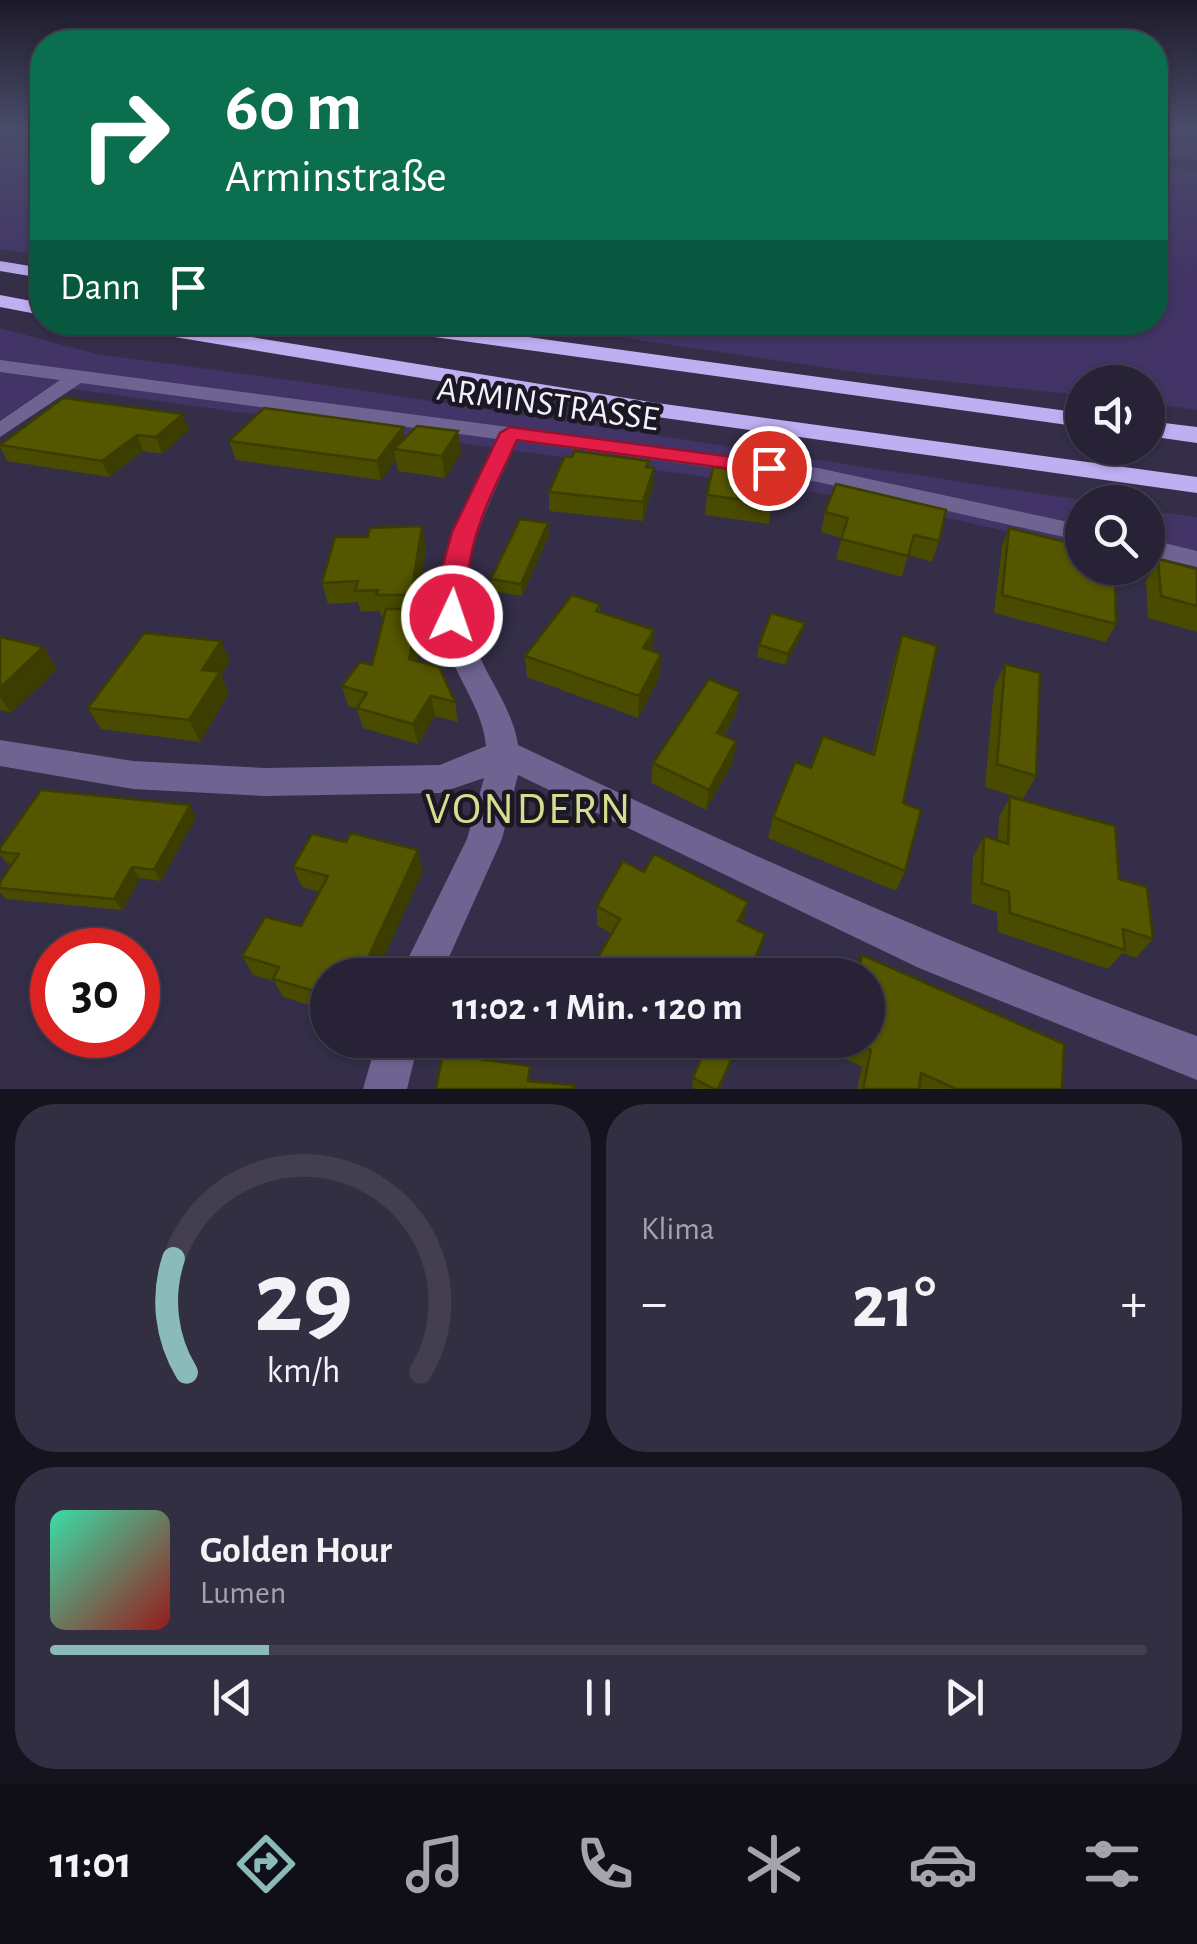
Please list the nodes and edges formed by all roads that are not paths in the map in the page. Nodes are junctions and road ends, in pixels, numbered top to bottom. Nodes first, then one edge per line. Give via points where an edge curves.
1 (0, 266) edge
2 (30, 270) edge
3 (0, 302) edge
4 (30, 307) edge
5 (192, 335) edge
6 (464, 335) edge
7 (0, 366) edge
8 (78, 376) junction
9 (1065, 418) edge
10 (1165, 431) edge
11 (0, 432) edge
12 (510, 433) junction
13 (1197, 436) edge
14 (1197, 484) edge
15 (1065, 528) edge
16 (1165, 551) edge
17 (1197, 559) edge
18 (0, 753) edge
19 (504, 753) junction
20 (428, 958) edge
21 (393, 1058) edge
22 (1197, 1058) edge
23 (385, 1089) edge

1 - 2 highway
3 - 4 highway
5 - 14 highway via 972,456
6 - 9 highway
7 - 8 street, ARMINSTRASSE
8 - 11 street
8 - 12 street, ARMINSTRASSE
10 - 13 highway
12 - 15 street, ARMINSTRASSE via 818,475
12 - 19 street via 463,532 451,603 454,631 491,706
16 - 17 street
18 - 19 street via 133,776 265,782 440,779
19 - 20 street via 493,815
19 - 22 street via 754,877 937,958
21 - 23 street

